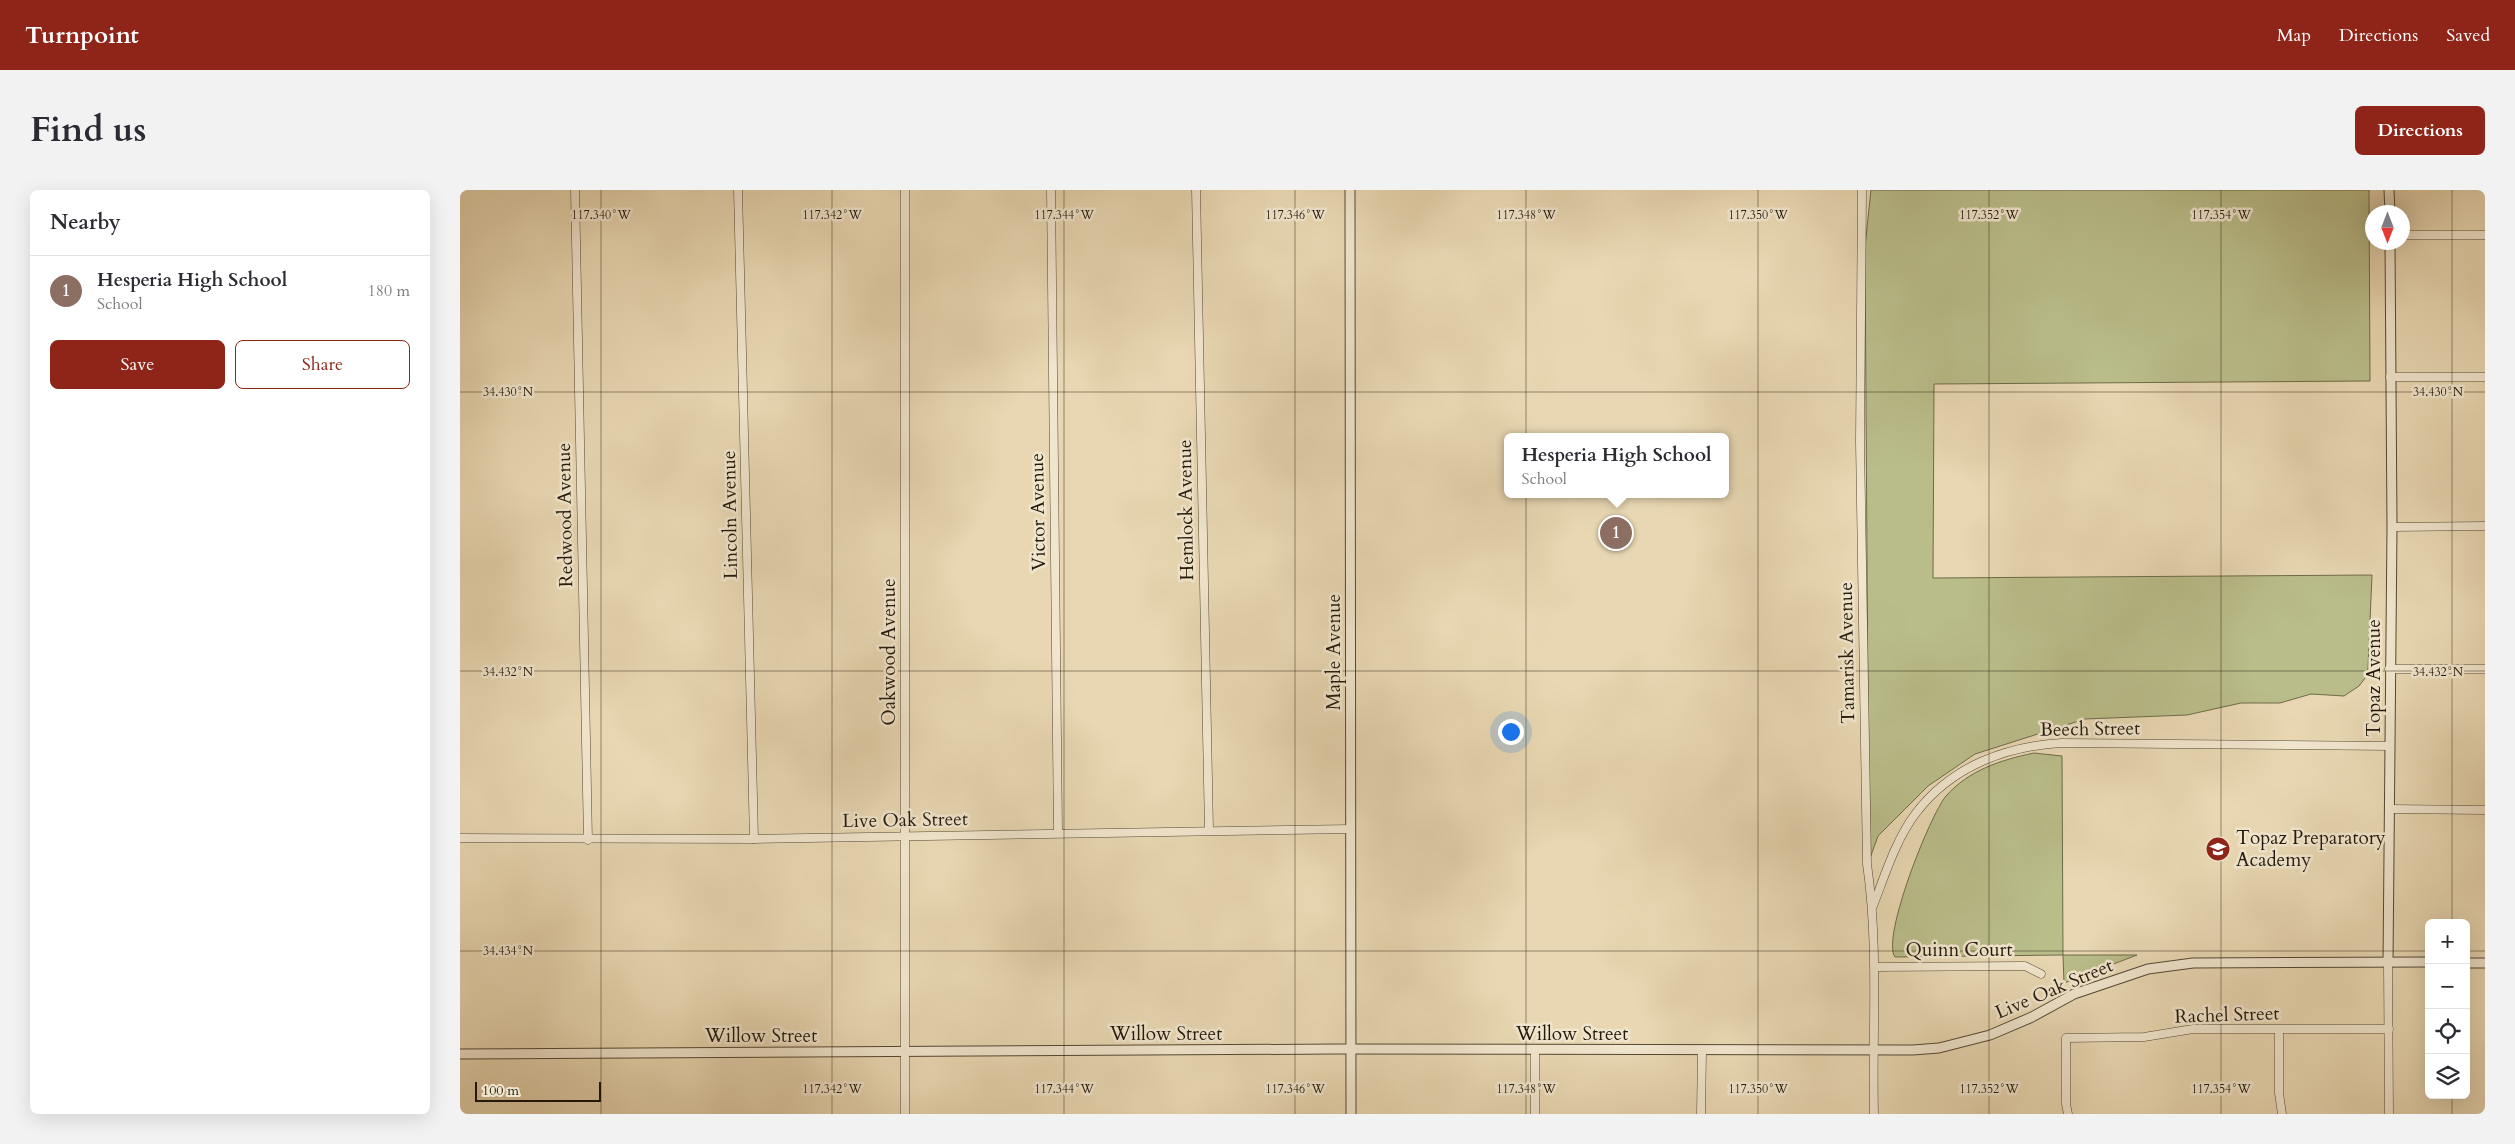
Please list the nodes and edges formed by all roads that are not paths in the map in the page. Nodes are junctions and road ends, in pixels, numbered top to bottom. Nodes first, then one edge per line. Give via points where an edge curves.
1 (575, 190) edge
2 (738, 190) edge
3 (905, 190) edge
4 (1051, 190) edge
5 (1196, 190) edge
6 (1350, 190) edge
7 (1862, 190) edge
8 (2389, 190) edge
9 (2390, 205) edge
10 (2485, 234) edge
11 (2410, 235) edge
12 (2390, 250) edge
13 (2390, 377) junction
14 (2485, 377) edge
15 (2485, 526) edge
16 (2392, 527) junction
17 (2389, 669) junction
18 (2485, 669) edge
19 (2390, 746) junction
20 (2390, 809) junction
21 (2485, 810) edge
22 (1350, 829) junction
23 (1209, 830) junction
24 (1058, 833) junction
25 (906, 836) junction
26 (460, 838) edge
27 (588, 840) junction
28 (754, 840) junction
29 (1873, 907) junction
30 (2425, 962) edge
31 (2470, 962) edge
32 (2388, 963) junction
33 (2485, 963) edge
34 (1875, 967) junction
35 (2041, 974) dead end
36 (2389, 1029) junction
37 (2279, 1030) junction
38 (1352, 1050) junction
39 (1534, 1051) junction
40 (1702, 1051) junction
41 (906, 1052) junction
42 (1873, 1052) junction
43 (460, 1054) edge
44 (905, 1114) edge
45 (1351, 1114) edge
46 (1535, 1114) edge
47 (1701, 1114) edge
48 (1874, 1114) edge
49 (2068, 1114) edge
50 (2282, 1114) edge
51 (2388, 1114) edge

1 - 27 street, Redwood Avenue
2 - 28 street, Lincoln Avenue
3 - 25 street, Oakwood Avenue
4 - 24 street, Victor Avenue
5 - 23 street, Hemlock Avenue
6 - 22 street, Maple Avenue
7 - 29 street, Tamarisk Avenue via 1860,462 1867,864
8 - 9 street
10 - 11 street
12 - 13 street, Topaz Avenue
13 - 14 street
13 - 16 street, Topaz Avenue
15 - 16 street
16 - 17 street, Topaz Avenue
17 - 18 street
17 - 19 street, Topaz Avenue
19 - 20 street, Topaz Avenue
19 - 29 street, Beech Street via 2062,743 2036,745 1994,756 1958,774 1936,790 1915,814 1890,862
20 - 21 street
20 - 32 street, Topaz Avenue
22 - 23 street, Live Oak Street
22 - 38 street, Maple Avenue
23 - 24 street, Live Oak Street
24 - 25 street, Live Oak Street
25 - 28 street, Live Oak Street
25 - 41 street, Oakwood Avenue
26 - 27 street, Live Oak Street
27 - 28 street, Live Oak Street
29 - 34 street, Tamarisk Avenue
30 - 32 street, Live Oak Street
31 - 33 street
32 - 36 street, Topaz Avenue
32 - 42 street, Live Oak Street via 2193,963 2148,969 2074,994 2032,1017 1982,1037 1939,1048
34 - 35 street, Quinn Court via 2024,966
34 - 42 street, Tamarisk Avenue
36 - 37 street, Rachel Street
36 - 51 street, Topaz Avenue
37 - 49 street, Rachel Street via 2193,1028 2144,1037 2066,1038
37 - 50 street
38 - 39 street, Willow Street
38 - 41 street, Willow Street
38 - 45 street, Maple Avenue
39 - 40 street, Willow Street
39 - 46 street
40 - 42 street, Willow Street
40 - 47 street
41 - 43 street, Willow Street
41 - 44 street, Oakwood Avenue
42 - 48 street, Tamarisk Avenue

